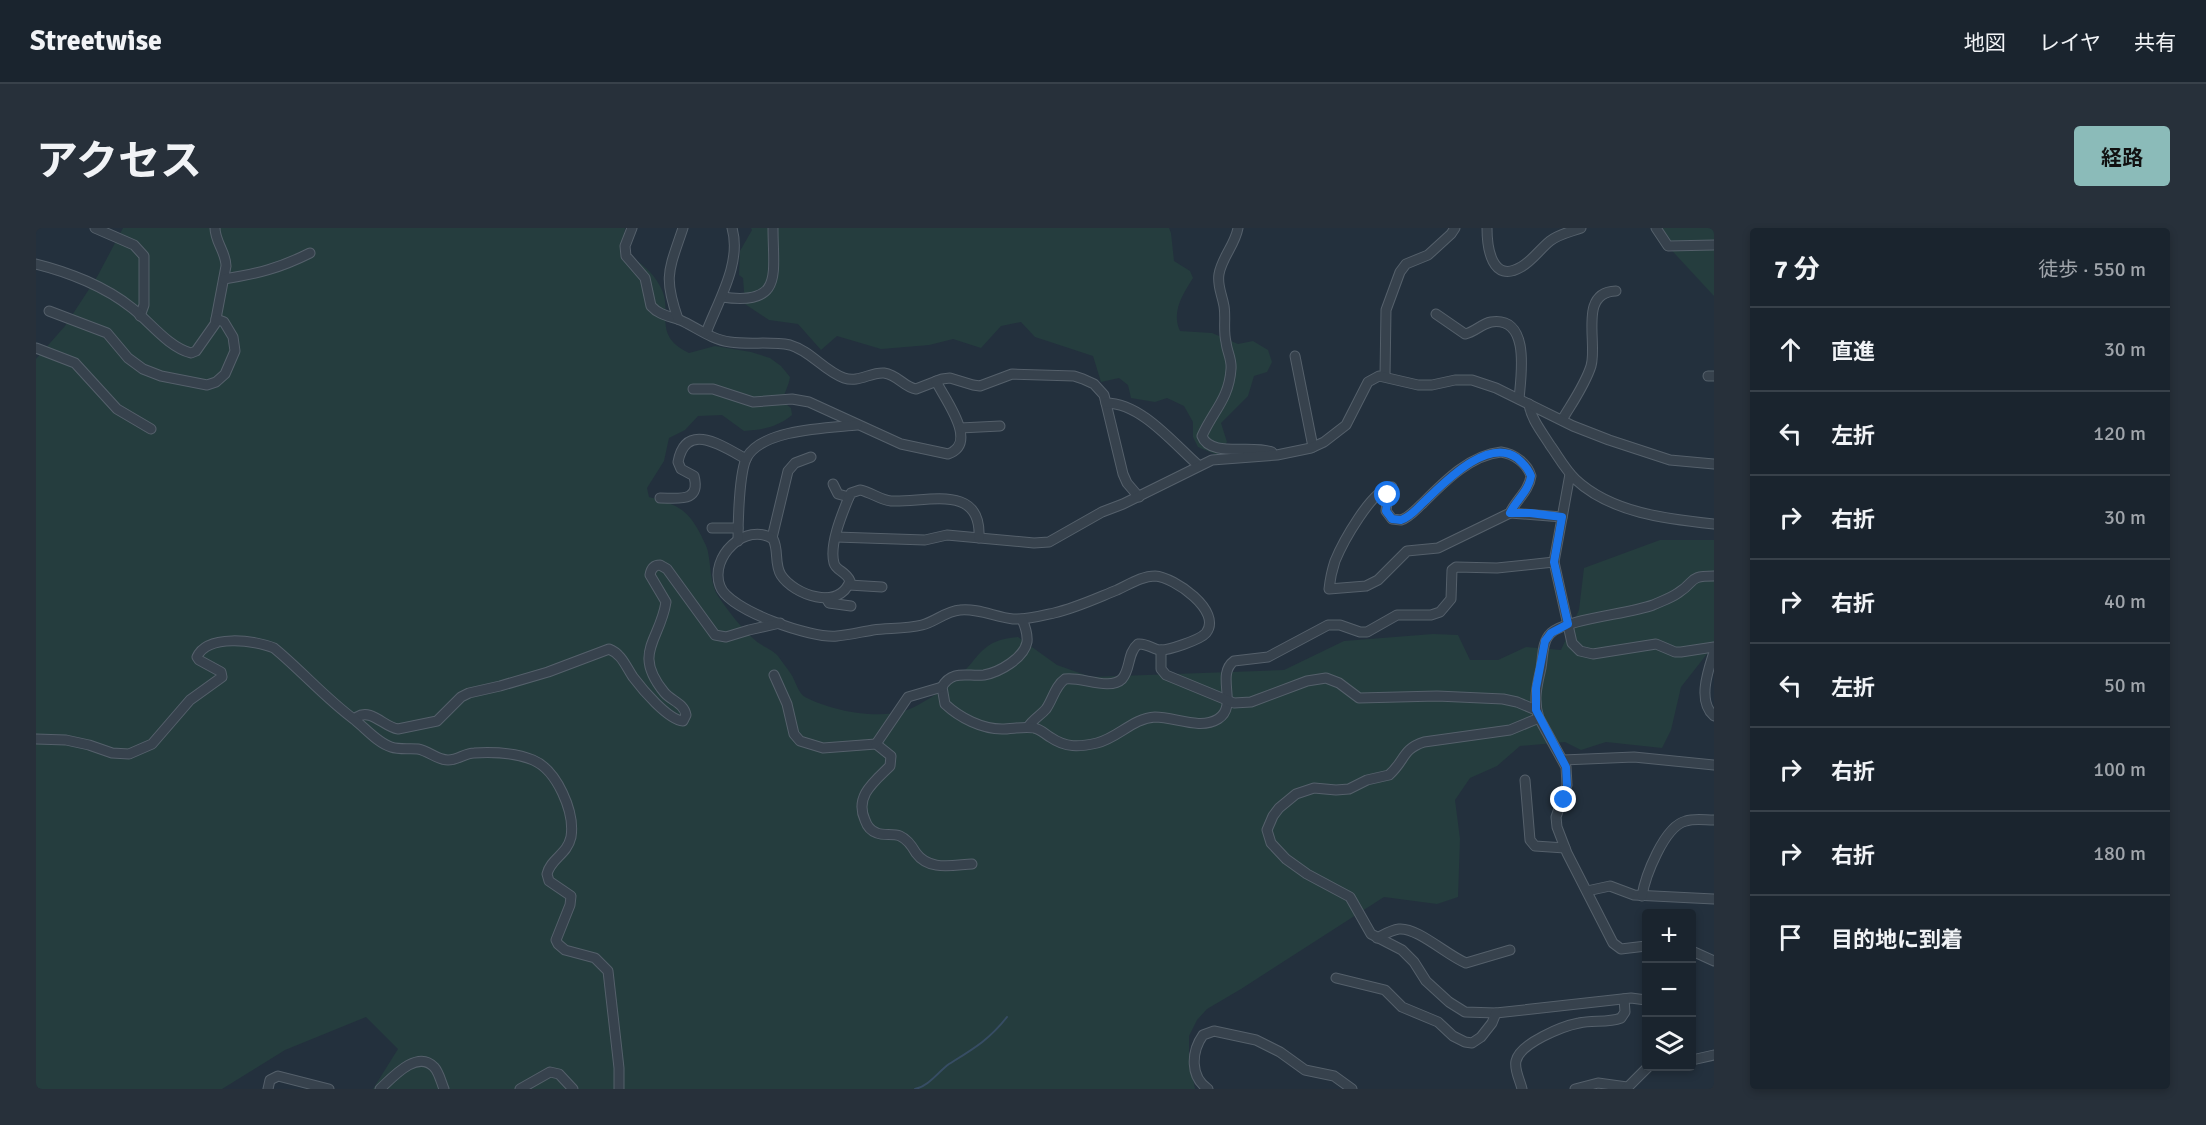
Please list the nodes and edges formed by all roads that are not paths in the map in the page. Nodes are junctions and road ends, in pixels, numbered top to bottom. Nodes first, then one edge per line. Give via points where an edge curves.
1 (95, 228) edge
2 (215, 228) edge
3 (632, 228) edge
4 (683, 228) edge
5 (732, 228) edge
6 (773, 228) edge
7 (1238, 228) edge
8 (1455, 228) edge
9 (1487, 228) edge
10 (1581, 228) edge
11 (1656, 228) edge
12 (1714, 245) edge
13 (310, 253) dead end
14 (36, 264) edge
15 (224, 279) junction
16 (1616, 291) dead end
17 (722, 297) junction
18 (49, 311) dead end
19 (1436, 314) dead end
20 (140, 316) junction
21 (216, 319) junction
22 (678, 319) junction
23 (706, 333) junction
24 (36, 348) edge
25 (1295, 356) dead end
26 (1385, 376) junction
27 (936, 381) junction
28 (693, 389) dead end
29 (1520, 399) junction
30 (1106, 403) junction
31 (1529, 404) junction
32 (1562, 420) junction
33 (857, 425) junction
34 (1000, 426) dead end
35 (960, 428) junction
36 (152, 429) dead end
37 (1313, 447) junction
38 (1276, 455) junction
39 (811, 458) dead end
40 (746, 459) junction
41 (1714, 464) edge
42 (1198, 465) junction
43 (1570, 474) junction
44 (832, 484) dead end
45 (849, 497) junction
46 (1139, 497) junction
47 (660, 498) dead end
48 (1510, 513) junction
49 (1562, 517) junction
50 (1714, 524) edge
51 (712, 528) dead end
52 (738, 528) junction
53 (836, 537) junction
54 (772, 538) junction
55 (980, 538) junction
56 (738, 541) junction
57 (1554, 562) junction
58 (1714, 576) edge
59 (849, 585) junction
60 (882, 587) dead end
61 (826, 598) junction
62 (851, 606) dead end
63 (1022, 619) junction
64 (780, 623) junction
65 (1568, 624) junction
66 (1714, 647) edge
67 (1161, 650) junction
68 (1714, 652) edge
69 (774, 675) dead end
70 (942, 687) junction
71 (1226, 700) junction
72 (1538, 714) junction
73 (1714, 716) edge
74 (357, 721) junction
75 (1028, 728) junction
76 (36, 739) edge
77 (876, 744) junction
78 (1563, 760) junction
79 (1714, 765) edge
80 (1525, 780) dead end
81 (1714, 820) edge
82 (1565, 848) junction
83 (972, 864) dead end
84 (1587, 891) junction
85 (1642, 896) junction
86 (1714, 899) edge
87 (1377, 938) junction
88 (1642, 947) edge
89 (1510, 950) dead end
90 (1696, 955) edge
91 (1714, 961) edge
92 (1336, 978) dead end
93 (1624, 999) junction
94 (1642, 1000) edge
95 (1496, 1013) junction
96 (1714, 1055) edge
97 (1696, 1058) edge
98 (1644, 1071) edge
99 (1626, 1088) edge
100 (268, 1089) edge
101 (329, 1089) edge
102 (380, 1089) edge
103 (444, 1089) edge
104 (520, 1089) edge
105 (573, 1089) edge
106 (619, 1089) edge
107 (1208, 1089) edge
108 (1352, 1089) edge
109 (1521, 1089) edge
110 (1575, 1089) edge

1 - 20 street via 134,245 144,256 144,305
2 - 15 street via 226,258
3 - 22 street via 625,246 627,256 645,278 651,306
4 - 22 street via 668,280
5 - 17 street via 733,254
6 - 17 street via 770,288 753,297
7 - 38 street via 1219,276 1230,377 1222,404 1202,436 1216,448 1249,447
8 - 26 street via 1428,255 1406,264 1400,272 1387,303
9 - 10 street via 1492,260 1507,271 1521,267 1556,237
11 - 12 street via 1668,246
13 - 15 street via 277,268
14 - 20 street via 104,290
15 - 21 street
16 - 32 street via 1605,293 1592,310 1592,364
17 - 23 street
18 - 21 street via 107,333 143,369 207,385 225,374 235,351 233,337 224,322
19 - 29 street via 1465,334 1488,322 1509,326 1516,333 1522,347
20 - 21 street via 171,342 191,352 206,339
22 - 23 street
23 - 27 street via 728,342 790,345 847,380 887,373 916,389
24 - 36 street via 75,363 117,409
25 - 37 street
26 - 29 street via 1418,386 1472,380
26 - 37 street via 1372,378 1346,425
27 - 30 street via 950,378 980,386 1012,374 1074,376 1094,384
27 - 35 street
28 - 33 street via 713,389 753,402 809,402
29 - 31 street
30 - 42 street via 1124,405 1136,412
30 - 46 street via 1123,474
31 - 32 street
31 - 43 street via 1532,416
32 - 41 street via 1670,460
33 - 35 street via 901,444 948,454 957,449
33 - 40 street via 778,437 755,448
34 - 35 street
37 - 38 street
38 - 42 street via 1212,460
39 - 54 street via 795,463 788,471
40 - 47 street via 706,439 694,440 678,462 681,469 694,476 693,494
40 - 52 street
42 - 46 street
43 - 49 street
43 - 50 street via 1601,496 1637,512
44 - 45 street via 838,494
45 - 53 street
45 - 55 street via 860,490 885,500 947,497 975,513
46 - 55 street via 1102,512 1049,542
48 - 48 street via 1531,476 1523,464 1507,453 1475,460 1401,520 1392,519 1386,511 1392,487 1388,486 1367,507 1342,546 1329,589 1366,586 1378,580 1407,551 1438,548
48 - 49 street
49 - 57 street
51 - 52 street
52 - 56 street
53 - 55 street
53 - 59 street via 834,564 846,573
54 - 56 street via 752,534
54 - 61 street via 777,547 779,571 787,582
56 - 64 street via 720,560 720,588 745,609
57 - 65 street
57 - 71 street via 1497,568 1456,567 1451,575 1451,599 1440,612 1397,615 1367,632 1328,625 1268,657 1234,661 1226,677
58 - 65 street via 1693,578 1679,592 1651,606
59 - 60 street
59 - 61 street via 841,594
61 - 62 street via 829,603
63 - 64 street via 957,610 921,625 833,637
63 - 67 street via 1075,607 1148,576 1164,578 1199,601 1208,624 1200,637
63 - 70 street via 1027,640 1015,660 988,674 956,675
64 - 74 street via 726,637 715,635 667,569 656,565 650,575 666,602 649,650 650,669 669,698 684,708 686,715 682,721 668,714 642,688 622,659 609,650 541,675 469,693 437,721 398,729 363,714
65 - 66 street via 1575,647 1586,654 1656,644 1675,652
65 - 72 street via 1545,641 1536,688
67 - 71 street via 1161,669 1166,675
67 - 75 street via 1141,644 1134,647 1125,674 1115,683 1065,679
68 - 73 street via 1705,695 1707,708
69 - 77 street via 787,704 794,734 800,741 823,748
70 - 75 street via 945,704 978,724
70 - 77 street via 908,698
71 - 72 street via 1251,702 1326,678 1359,698 1503,699
71 - 75 street via 1228,706 1222,716 1210,722 1150,718 1105,740 1083,745 1062,745 1035,728
72 - 78 street
72 - 87 street via 1510,730 1415,745 1389,775 1342,790 1305,790 1272,816 1268,836 1278,852 1307,874 1350,897 1367,930
74 - 76 street via 333,704 274,648 228,641 205,648 197,655 221,672 220,679 190,700 148,746 129,754 114,754 77,742
74 - 106 street via 390,747 418,749 443,760 476,753 528,758 554,780 567,801 571,818 567,849 547,874 549,881 571,896 556,940 566,950 595,958 608,971
77 - 83 street via 891,756 892,763 862,798 863,816 870,829 902,837 931,865
78 - 79 street via 1634,757
78 - 82 street via 1567,785 1556,821
80 - 82 street via 1530,840 1535,846
81 - 85 street via 1686,820 1670,833 1649,870
82 - 84 street
84 - 85 street via 1610,886
84 - 88 street via 1613,943 1621,949
85 - 86 street
87 - 89 street via 1404,929 1466,963
87 - 95 street via 1402,950 1426,981 1460,1009
90 - 91 street
92 - 95 street via 1385,990 1402,1007 1438,1022 1465,1042 1472,1043 1480,1037
93 - 94 street
93 - 95 street
93 - 109 street via 1625,1012 1621,1018 1568,1026 1523,1051 1516,1067
96 - 97 street
98 - 99 street
99 - 110 street via 1598,1083
100 - 101 street via 270,1080 278,1076
102 - 103 street via 413,1062 426,1061 436,1069
104 - 105 street via 550,1072 560,1074
107 - 108 street via 1194,1070 1195,1053 1203,1035 1214,1031 1266,1044 1305,1070 1334,1076

